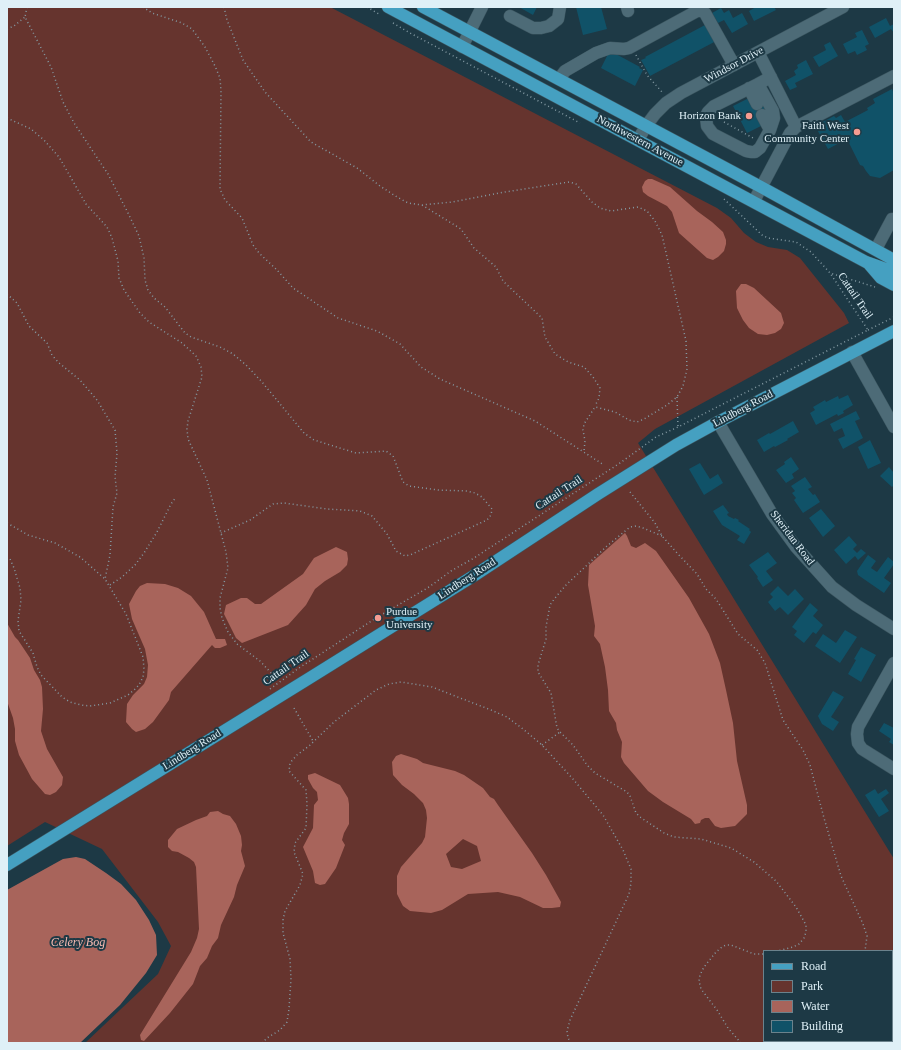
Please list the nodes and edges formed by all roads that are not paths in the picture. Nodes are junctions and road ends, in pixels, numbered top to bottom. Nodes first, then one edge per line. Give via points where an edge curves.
1 (423, 7) edge
2 (475, 7) edge
3 (482, 7) edge
4 (560, 7) edge
5 (843, 7) edge
6 (385, 12) edge
7 (510, 16) dead end
8 (466, 30) junction
9 (459, 45) junction
10 (758, 52) junction
11 (734, 65) junction
12 (894, 76) edge
13 (771, 77) junction
14 (559, 79) junction
15 (753, 86) junction
16 (646, 126) junction
17 (796, 127) junction
18 (770, 130) junction
19 (638, 140) junction
20 (761, 187) junction
21 (754, 201) junction
22 (894, 219) edge
23 (876, 249) junction
24 (894, 260) edge
25 (866, 262) junction
26 (894, 272) edge
27 (894, 285) edge
28 (894, 331) edge
29 (852, 352) junction
30 (718, 422) junction
31 (894, 427) edge
32 (894, 629) edge
33 (894, 663) edge
34 (894, 769) edge
35 (7, 865) edge

1 - 8 main road, Northwestern Avenue
2 - 8 street
3 - 8 street
4 - 7 street via 558,19 541,28 533,28
5 - 10 street, Windsor Drive
6 - 9 main road, Northwestern Avenue
8 - 9 street
8 - 14 main road, Northwestern Avenue
9 - 19 main road, Northwestern Avenue
10 - 11 street, Windsor Drive
10 - 13 street
11 - 14 street via 706,13 697,11 632,46 624,49 610,48 596,53 565,71
11 - 16 street, Windsor Drive via 666,103
12 - 17 street
13 - 15 street
13 - 17 street
14 - 16 main road, Northwestern Avenue
15 - 18 street
15 - 18 street via 773,111 774,118
15 - 18 street via 714,106 708,112 706,122 713,134 746,151 755,152 760,148
16 - 19 street, Windsor Drive
16 - 20 main road, Northwestern Avenue
17 - 20 street via 790,133
19 - 21 main road, Northwestern Avenue
20 - 21 street
20 - 23 main road, Northwestern Avenue
21 - 25 main road, Northwestern Avenue
22 - 23 street
23 - 24 main road, Northwestern Avenue
25 - 26 main road, Northwestern Avenue
25 - 27 main road via 881,278
28 - 29 main road, Lindberg Road
29 - 30 main road, Lindberg Road
29 - 31 street
30 - 32 street, Sheridan Road via 772,514 796,547 832,587
30 - 35 main road, Lindberg Road via 676,445 475,575
33 - 34 street via 857,734 862,749

